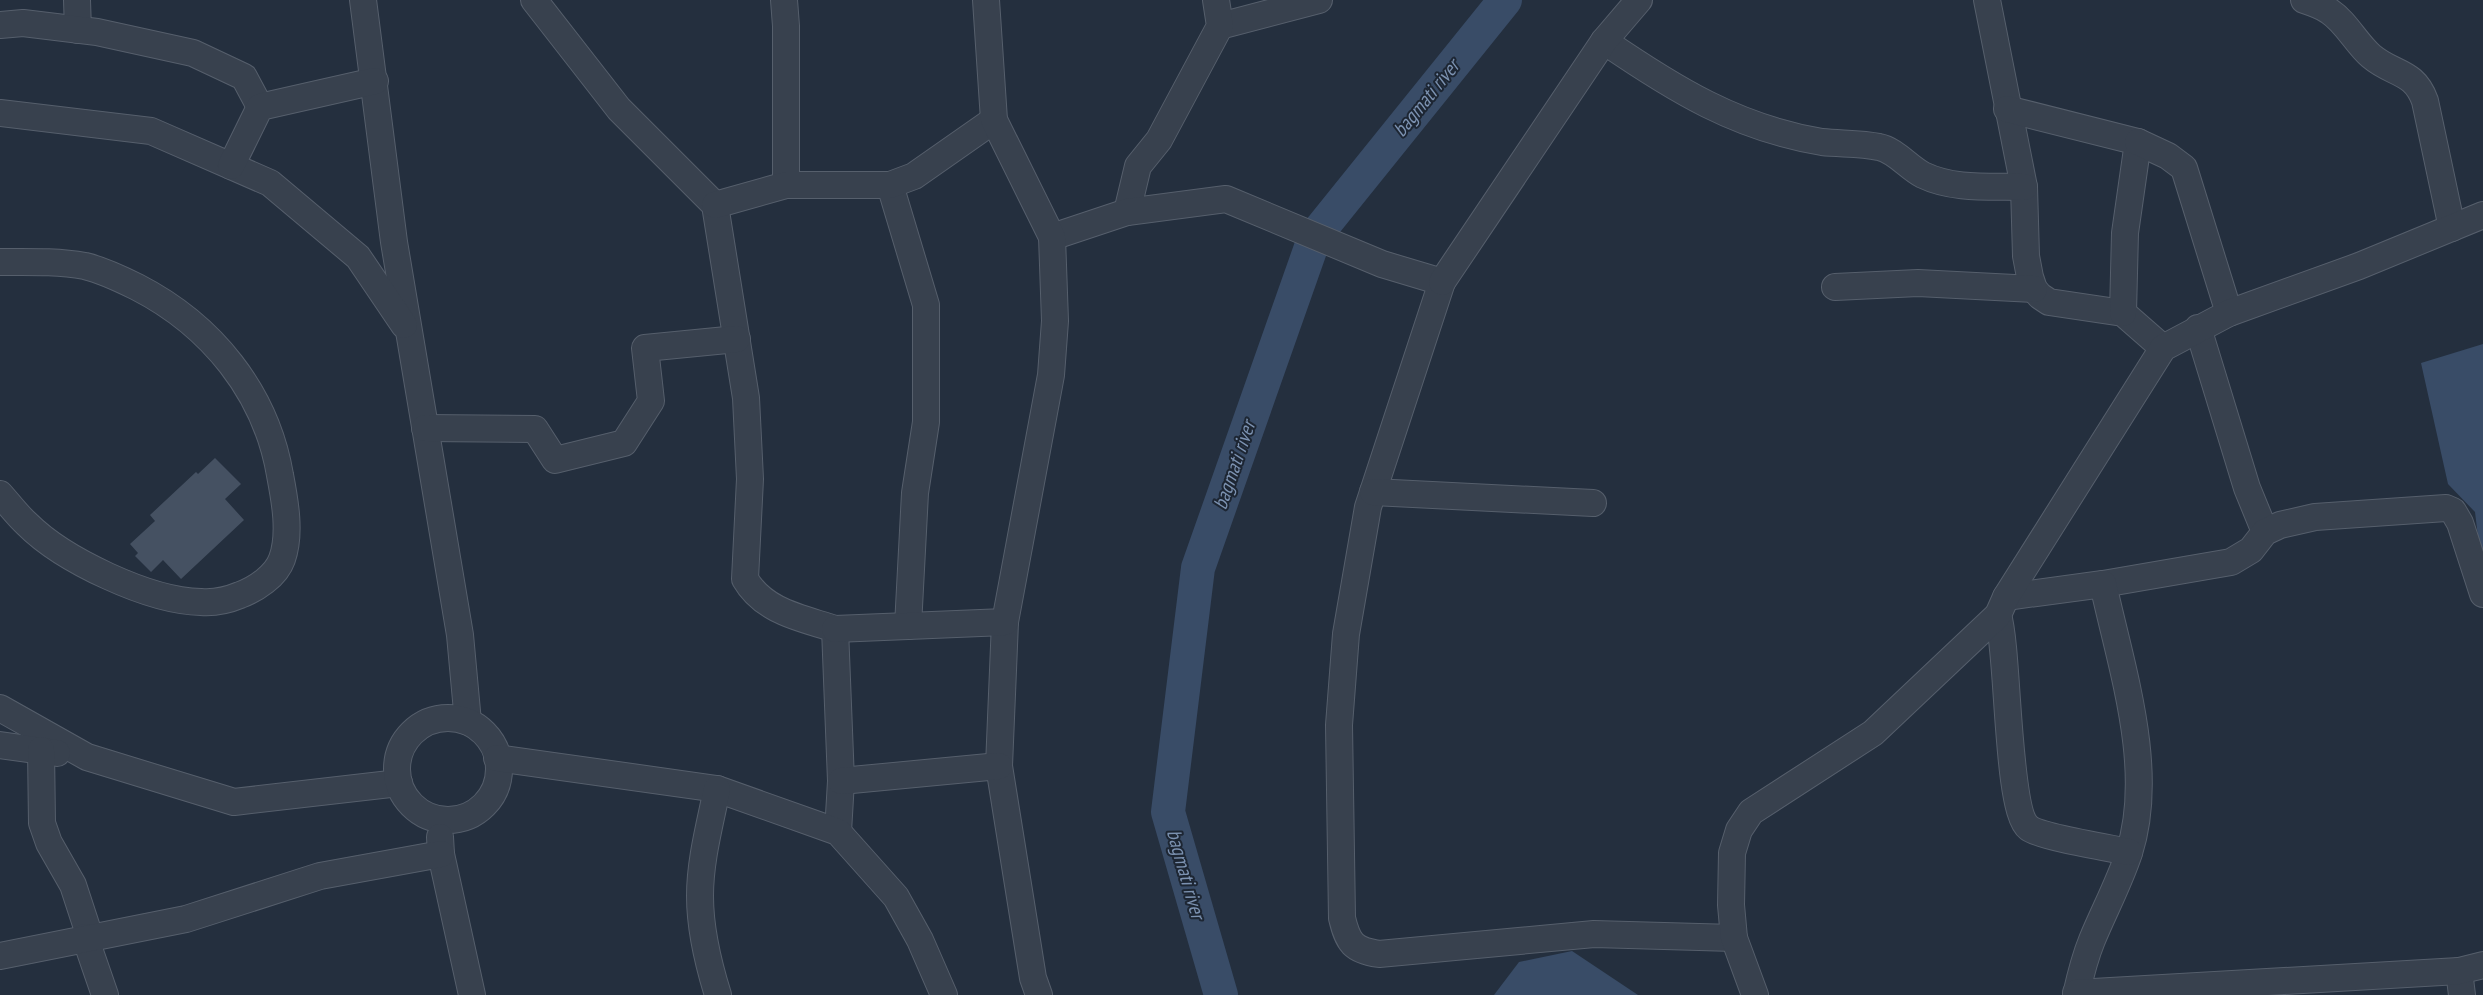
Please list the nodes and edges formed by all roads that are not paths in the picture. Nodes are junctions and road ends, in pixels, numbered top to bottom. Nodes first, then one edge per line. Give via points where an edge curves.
1 (77, 0) edge
2 (363, 0) edge
3 (534, 0) edge
4 (784, 0) edge
5 (986, 0) edge
6 (1216, 0) edge
7 (1319, 0) edge
8 (1639, 0) edge
9 (1987, 0) edge
10 (2304, 0) edge
11 (0, 25) edge
12 (1220, 26) junction
13 (78, 30) junction
14 (1604, 40) junction
15 (375, 81) junction
16 (260, 107) junction
17 (2007, 109) junction
18 (0, 113) edge
19 (994, 120) junction
20 (2138, 142) junction
21 (231, 166) junction
22 (890, 184) junction
23 (786, 185) junction
24 (2024, 187) junction
25 (715, 205) junction
26 (1127, 212) junction
27 (2483, 215) edge
28 (2452, 228) junction
29 (1052, 237) junction
30 (0, 262) edge
31 (1442, 282) junction
32 (1835, 287) dead end
33 (2034, 289) junction
34 (2123, 312) junction
35 (2229, 312) junction
36 (2198, 328) junction
37 (408, 331) junction
38 (736, 339) junction
39 (2163, 348) junction
40 (425, 428) junction
41 (1373, 492) junction
42 (0, 494) edge
43 (1593, 503) dead end
44 (2265, 532) junction
45 (2103, 584) junction
46 (2483, 594) edge
47 (2002, 606) junction
48 (1005, 622) junction
49 (908, 626) junction
50 (835, 629) junction
51 (0, 708) edge
52 (468, 722) junction
53 (0, 745) edge
54 (41, 750) junction
55 (87, 757) junction
56 (497, 758) junction
57 (999, 766) junction
58 (842, 781) junction
59 (399, 783) junction
60 (717, 789) junction
61 (438, 819) junction
62 (838, 832) junction
63 (2129, 852) junction
64 (441, 854) junction
65 (88, 937) junction
66 (1734, 938) junction
67 (0, 956) edge
68 (2468, 977) edge
69 (2076, 994) edge
70 (105, 995) edge
71 (472, 995) edge
72 (718, 995) edge
73 (944, 995) edge
74 (1039, 995) edge
75 (1755, 995) edge

1 - 13 street
2 - 15 street
3 - 25 street via 619,109
4 - 23 street
5 - 19 street
6 - 12 street
7 - 12 street
8 - 14 street
9 - 17 street
10 - 28 street via 2330,11 2370,55 2409,77 2421,88
11 - 13 street via 22,23
12 - 26 street via 1159,140 1138,166
13 - 16 street via 193,53 244,77
14 - 24 street via 1665,82 1713,109 1751,123 1821,142 1883,148 1923,174 1945,183
14 - 31 street
15 - 16 street
15 - 37 street
16 - 21 street
17 - 20 street
17 - 24 street
18 - 21 street via 151,131
19 - 22 street via 914,176
19 - 29 street
20 - 34 street via 2125,233
20 - 35 street via 2168,156 2184,168
21 - 37 street via 270,183 358,257
22 - 23 street
22 - 49 street via 926,305 926,422 915,493
23 - 25 street
24 - 33 street via 2026,256
25 - 38 street
26 - 29 street
26 - 31 street via 1226,199 1382,264
27 - 28 street
28 - 35 street via 2359,266
29 - 48 street via 1055,321 1050,375
30 - 42 street via 85,266 125,281 167,303 212,340 241,378 262,414 277,456 285,501 286,542 277,568 252,591 228,600 200,602 134,586 99,572 27,525
31 - 41 street
32 - 33 street via 1918,283
33 - 34 street via 2049,302
34 - 39 street
35 - 36 street
36 - 39 street
36 - 44 street
37 - 40 street
38 - 40 street via 645,348 651,401 624,443 555,460 535,429
38 - 50 street via 746,398 749,447 745,579 753,592 780,611
39 - 47 street
40 - 52 street via 460,635
41 - 43 street
41 - 66 street via 1346,634 1338,724 1342,918 1353,946 1363,952 1379,954 1594,934
44 - 45 street via 2250,550 2231,562
44 - 46 street via 2315,517 2446,508 2460,523
45 - 47 street
45 - 63 street via 2136,745 2139,782
47 - 63 street via 2012,760 2024,823 2036,832
47 - 66 street via 1873,733 1751,812 1732,853
48 - 49 street
48 - 57 street
49 - 50 street
50 - 58 street
51 - 55 street
52 - 56 street via 484,733
52 - 59 street via 440,719 414,730 398,755
53 - 54 street
54 - 55 street
54 - 65 street via 42,824 49,843 74,885
55 - 59 street via 234,802
56 - 60 street
56 - 61 street via 496,786 489,798 467,816
57 - 58 street
57 - 74 street via 1033,978
58 - 62 street
59 - 61 street via 404,796 414,806
60 - 62 street
60 - 72 street via 701,870 700,896 706,952
61 - 64 street
62 - 73 street via 896,897 920,940
63 - 69 street via 2091,941
64 - 65 street via 320,876 186,918
64 - 71 street
65 - 67 street
65 - 70 street
66 - 75 street
68 - 69 street

